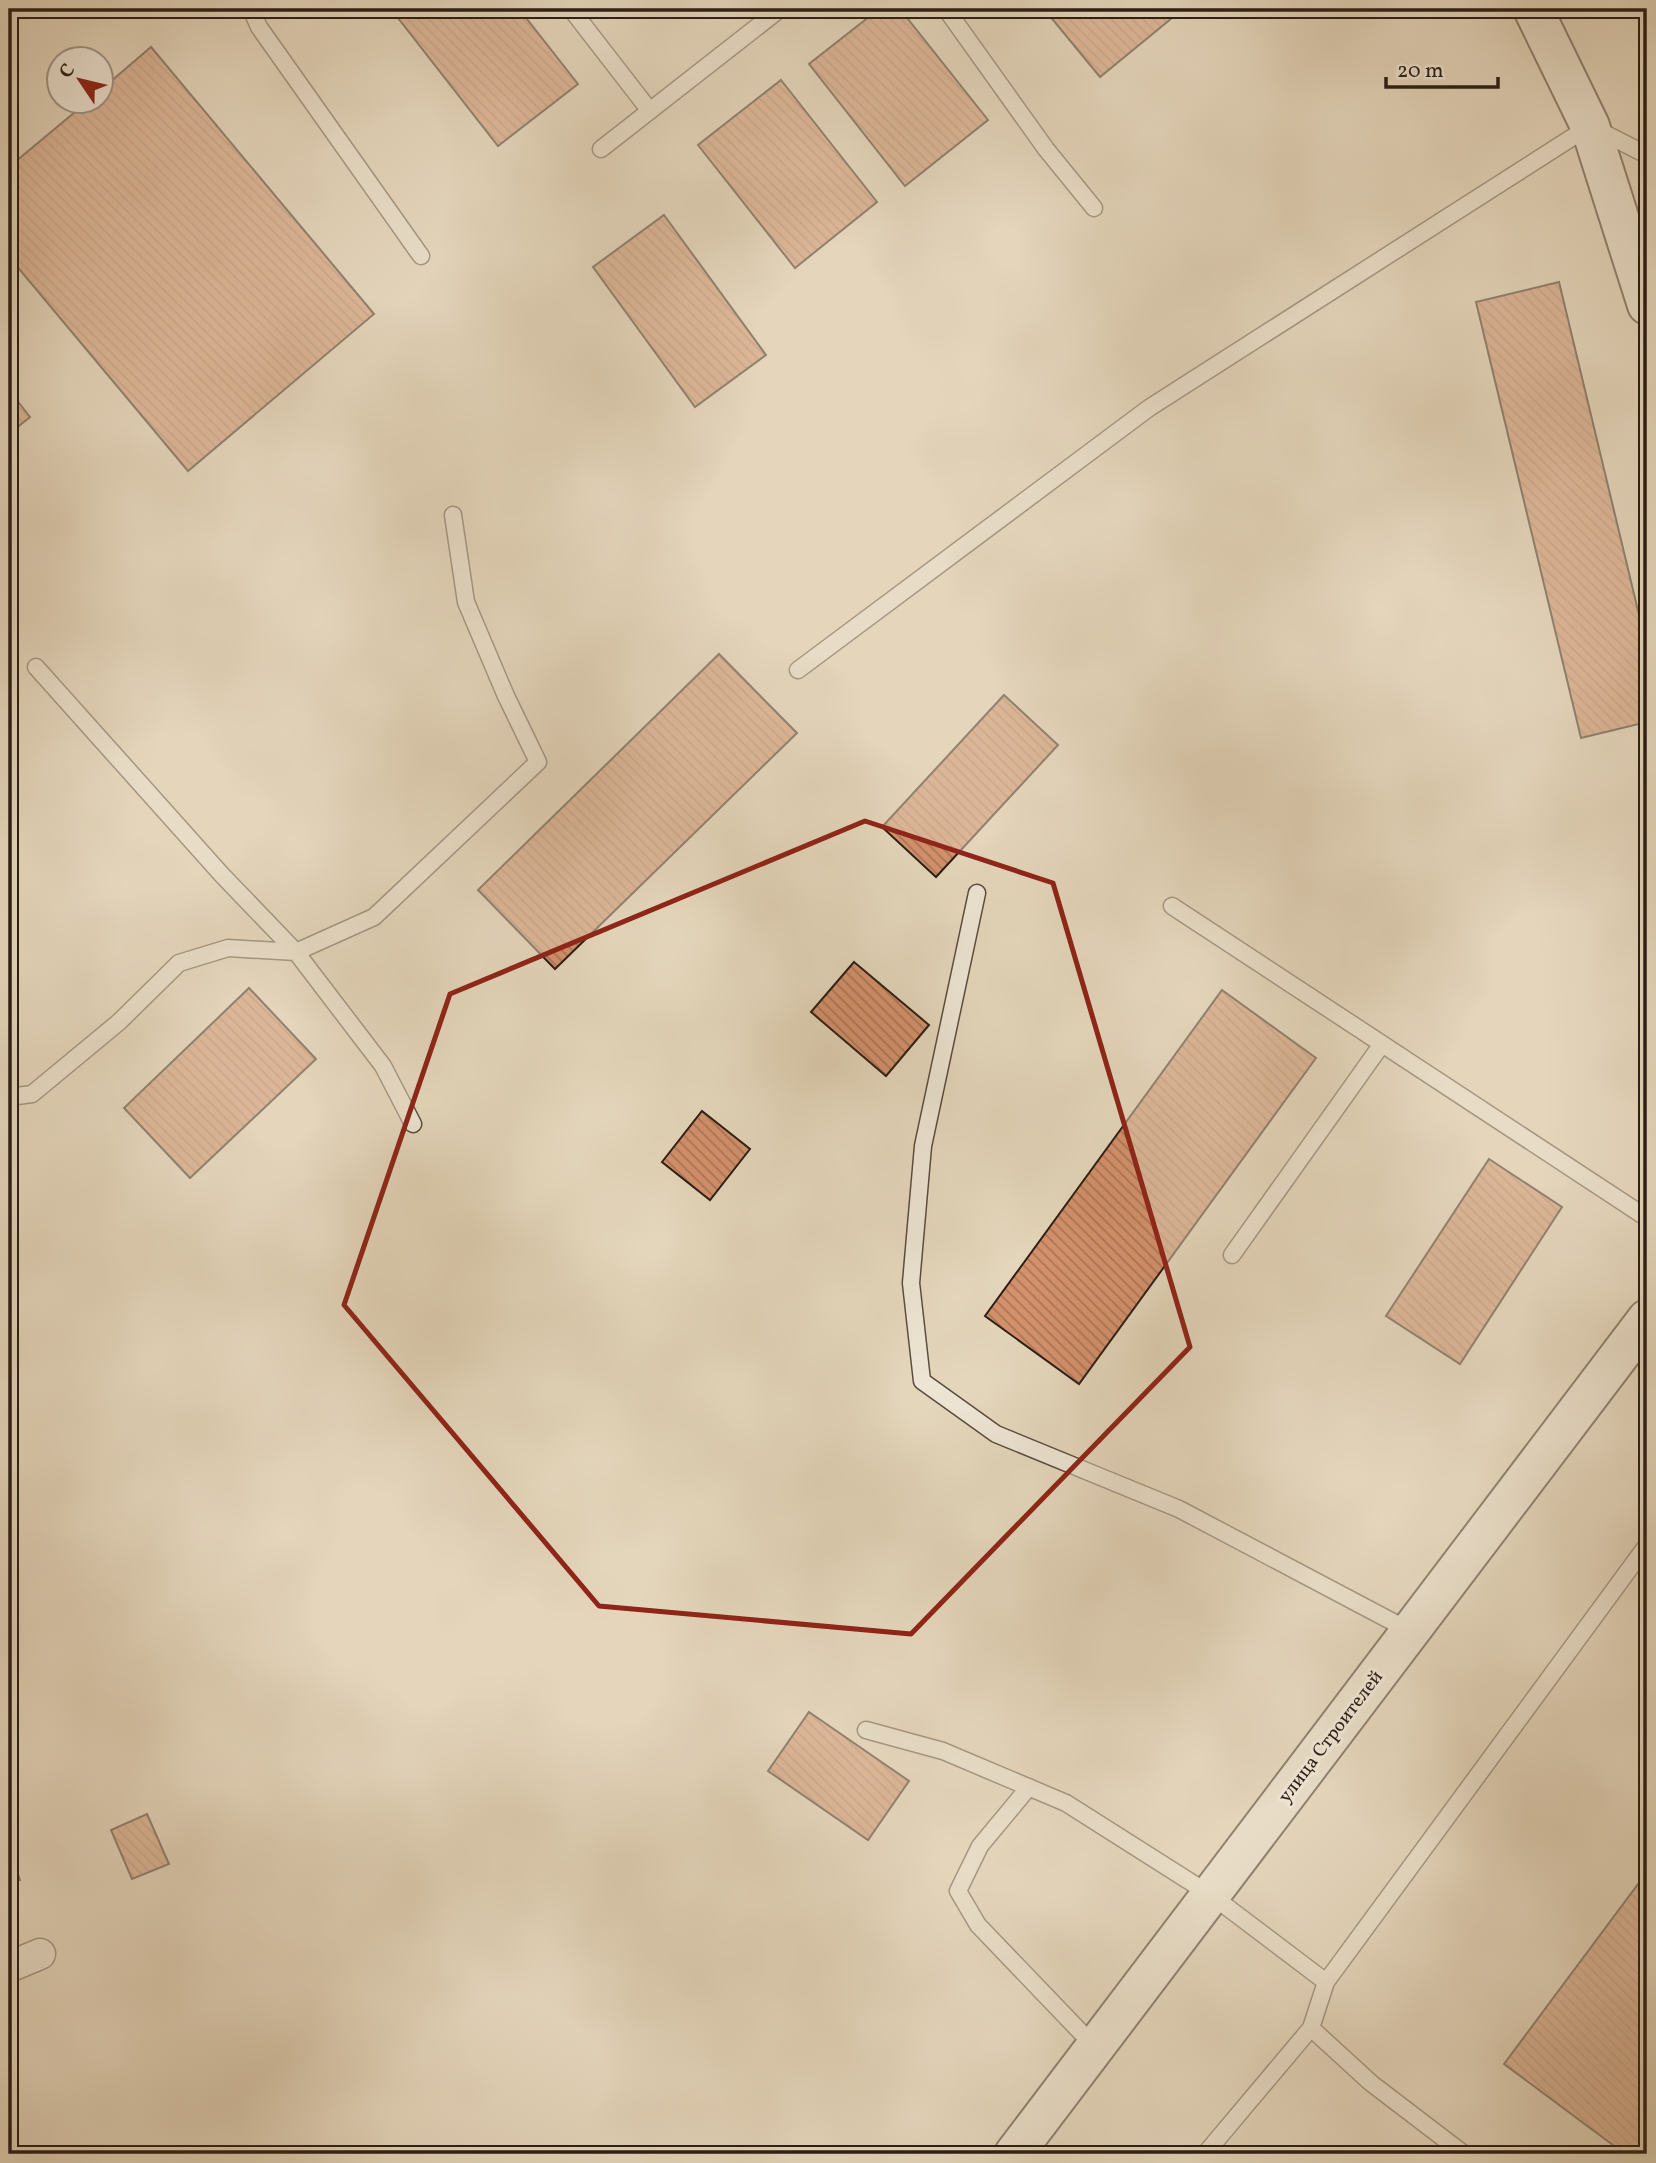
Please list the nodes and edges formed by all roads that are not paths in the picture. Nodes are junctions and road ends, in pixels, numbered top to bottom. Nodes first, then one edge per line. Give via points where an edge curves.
1 (251, 9) edge
2 (571, 9) edge
3 (780, 9) edge
4 (946, 9) edge
5 (1532, 9) edge
6 (650, 111) junction
7 (1590, 125) junction
8 (601, 149) dead end
9 (1647, 155) edge
10 (1094, 208) dead end
11 (421, 256) dead end
12 (1647, 304) edge
13 (453, 515) dead end
14 (36, 667) dead end
15 (798, 670) dead end
16 (978, 893) dead end
17 (1172, 906) dead end
18 (296, 952) junction
19 (1382, 1044) junction
20 (9, 1097) edge
21 (414, 1124) dead end
22 (1647, 1218) edge
23 (1232, 1255) dead end
24 (1647, 1319) edge
25 (1647, 1545) edge
26 (1410, 1632) junction
27 (866, 1730) dead end
28 (1029, 1787) junction
29 (1211, 1895) junction
30 (40, 1954) dead end
31 (9, 1967) edge
32 (1326, 1982) junction
33 (1311, 2028) junction
34 (1095, 2047) junction
35 (1014, 2154) edge
36 (1205, 2154) edge
37 (1464, 2154) edge

1 - 11 lane via 259,27
2 - 6 lane
3 - 6 lane
4 - 10 lane
5 - 7 street
6 - 8 lane
7 - 9 lane
7 - 12 street
7 - 15 lane via 1149,408
13 - 18 lane via 466,602 538,762 374,917
14 - 18 lane
16 - 26 lane via 923,1146 911,1283 922,1381 996,1434 1179,1509
17 - 19 lane
18 - 20 lane via 228,948 179,962 119,1022 32,1094
18 - 21 lane via 383,1066
19 - 22 lane
19 - 23 lane
24 - 26 street, улица Строителей
25 - 32 lane
26 - 29 street, улица Строителей
27 - 28 lane via 943,1751
28 - 29 lane via 1066,1803
28 - 34 lane via 980,1846 958,1891 978,1925
29 - 32 lane
29 - 34 street, улица Строителей
30 - 31 street
32 - 33 lane
33 - 36 lane
33 - 37 lane via 1371,2083
34 - 35 street, улица Строителей

